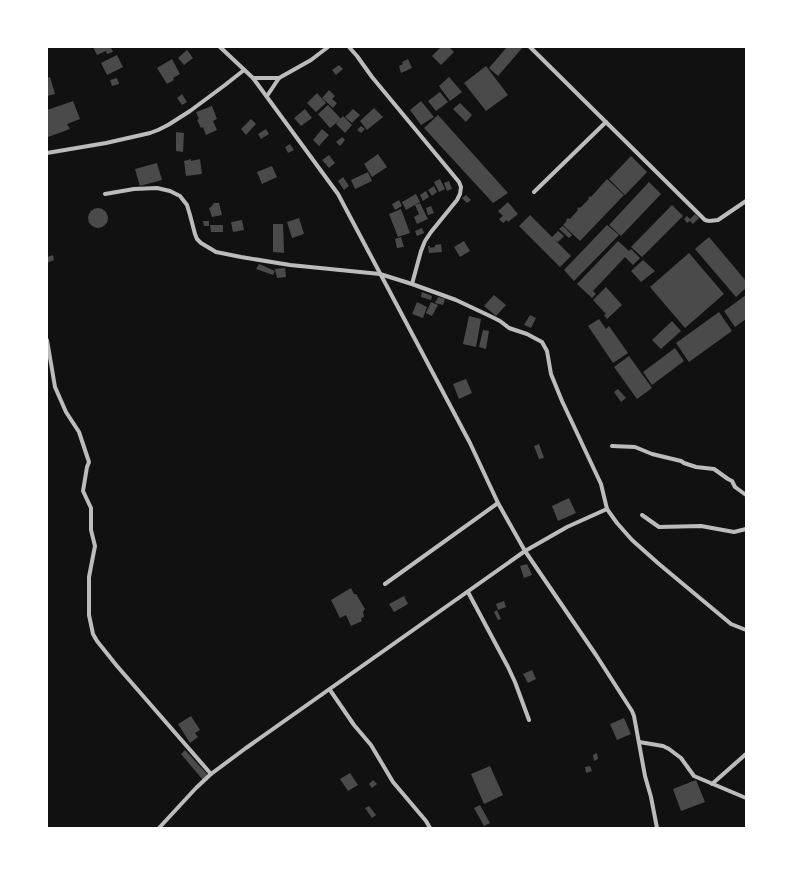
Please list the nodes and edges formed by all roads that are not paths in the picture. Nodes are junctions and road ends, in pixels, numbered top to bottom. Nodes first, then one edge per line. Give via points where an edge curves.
1 (220, 47) edge
2 (328, 47) edge
3 (349, 47) edge
4 (530, 47) edge
5 (244, 70) junction
6 (253, 78) junction
7 (279, 78) junction
8 (267, 96) junction
9 (606, 122) junction
10 (47, 153) edge
11 (534, 192) dead end
12 (105, 194) dead end
13 (746, 201) edge
14 (380, 274) junction
15 (412, 284) junction
16 (47, 340) edge
17 (612, 446) dead end
18 (746, 495) edge
19 (498, 503) junction
20 (607, 509) junction
21 (642, 515) dead end
22 (746, 529) edge
23 (525, 551) junction
24 (385, 584) dead end
25 (468, 592) junction
26 (746, 629) edge
27 (330, 690) junction
28 (529, 720) dead end
29 (639, 742) junction
30 (746, 754) edge
31 (211, 774) junction
32 (712, 784) junction
33 (746, 798) edge
34 (159, 828) edge
35 (430, 828) edge
36 (657, 828) edge

1 - 5 street
2 - 7 street
3 - 15 street via 461,187 457,200 425,241
4 - 9 street
5 - 6 street
5 - 10 street via 190,111 158,130 106,143
6 - 7 street
6 - 8 street
7 - 8 street
8 - 14 street via 338,194
9 - 11 street
9 - 13 street via 705,220 718,220
12 - 14 street via 157,188 180,196 187,205 194,234 201,243 216,252 290,265
14 - 15 street
14 - 19 street via 470,443
15 - 20 street via 474,308 509,328 542,342 562,401 601,484
16 - 31 street via 55,387 66,412 79,432 89,462 83,491 90,508 95,546 89,577 89,615 93,634 117,666
17 - 18 street via 635,447 696,467 714,468
19 - 23 street
19 - 24 street
20 - 23 street via 567,527
20 - 26 street via 632,540 659,564 731,624
21 - 22 street via 659,526 701,526 734,532
23 - 25 street
23 - 29 street via 629,705
25 - 27 street
25 - 28 street via 508,667
27 - 31 street
27 - 35 street via 371,745 393,782
29 - 32 street via 669,749 681,758 694,776
29 - 36 street
30 - 32 street
31 - 34 street
32 - 33 street

